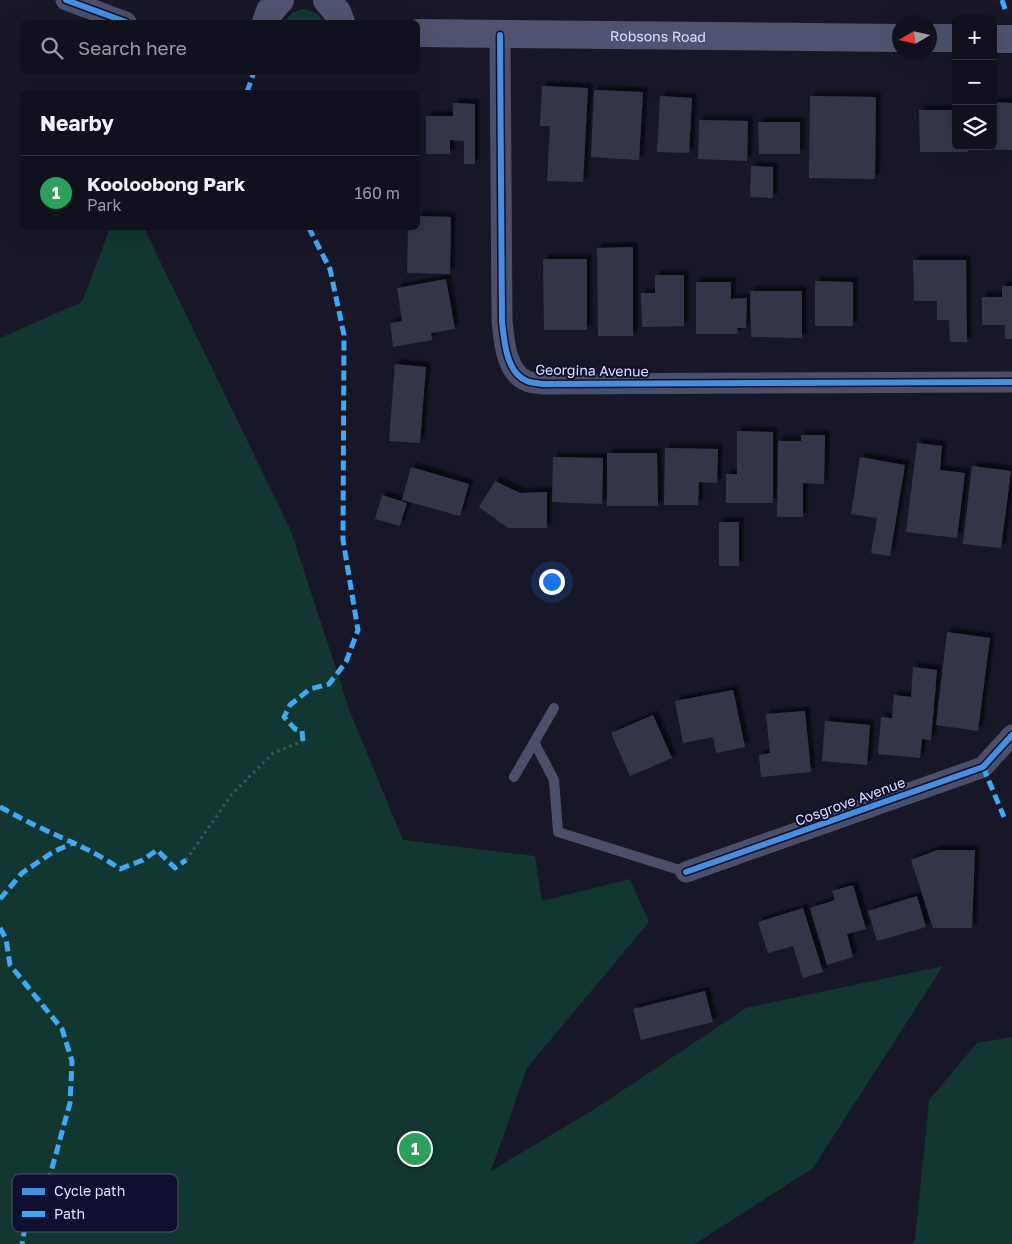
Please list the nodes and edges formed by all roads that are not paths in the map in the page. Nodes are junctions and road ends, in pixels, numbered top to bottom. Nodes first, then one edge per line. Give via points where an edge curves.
1 (66, 0) edge
2 (280, 0) edge
3 (327, 0) edge
4 (121, 20) edge
5 (267, 20) edge
6 (340, 20) edge
7 (420, 33) edge
8 (500, 35) junction
9 (892, 38) edge
10 (937, 38) edge
11 (952, 38) edge
12 (997, 39) edge
13 (1012, 39) edge
14 (1012, 382) edge
15 (554, 708) dead end
16 (1012, 735) edge
17 (534, 742) junction
18 (514, 777) dead end
19 (686, 872) joint

1 - 4 street
2 - 5 main road
3 - 6 main road
7 - 8 main road, Robsons Road
8 - 9 main road, Robsons Road
8 - 14 street, Georgina Avenue via 502,321 506,353 515,372 526,381 543,384
10 - 11 main road
12 - 13 main road
15 - 17 lane
16 - 19 street, Cosgrove Avenue via 982,767
17 - 18 lane
17 - 19 lane via 554,780 558,832

